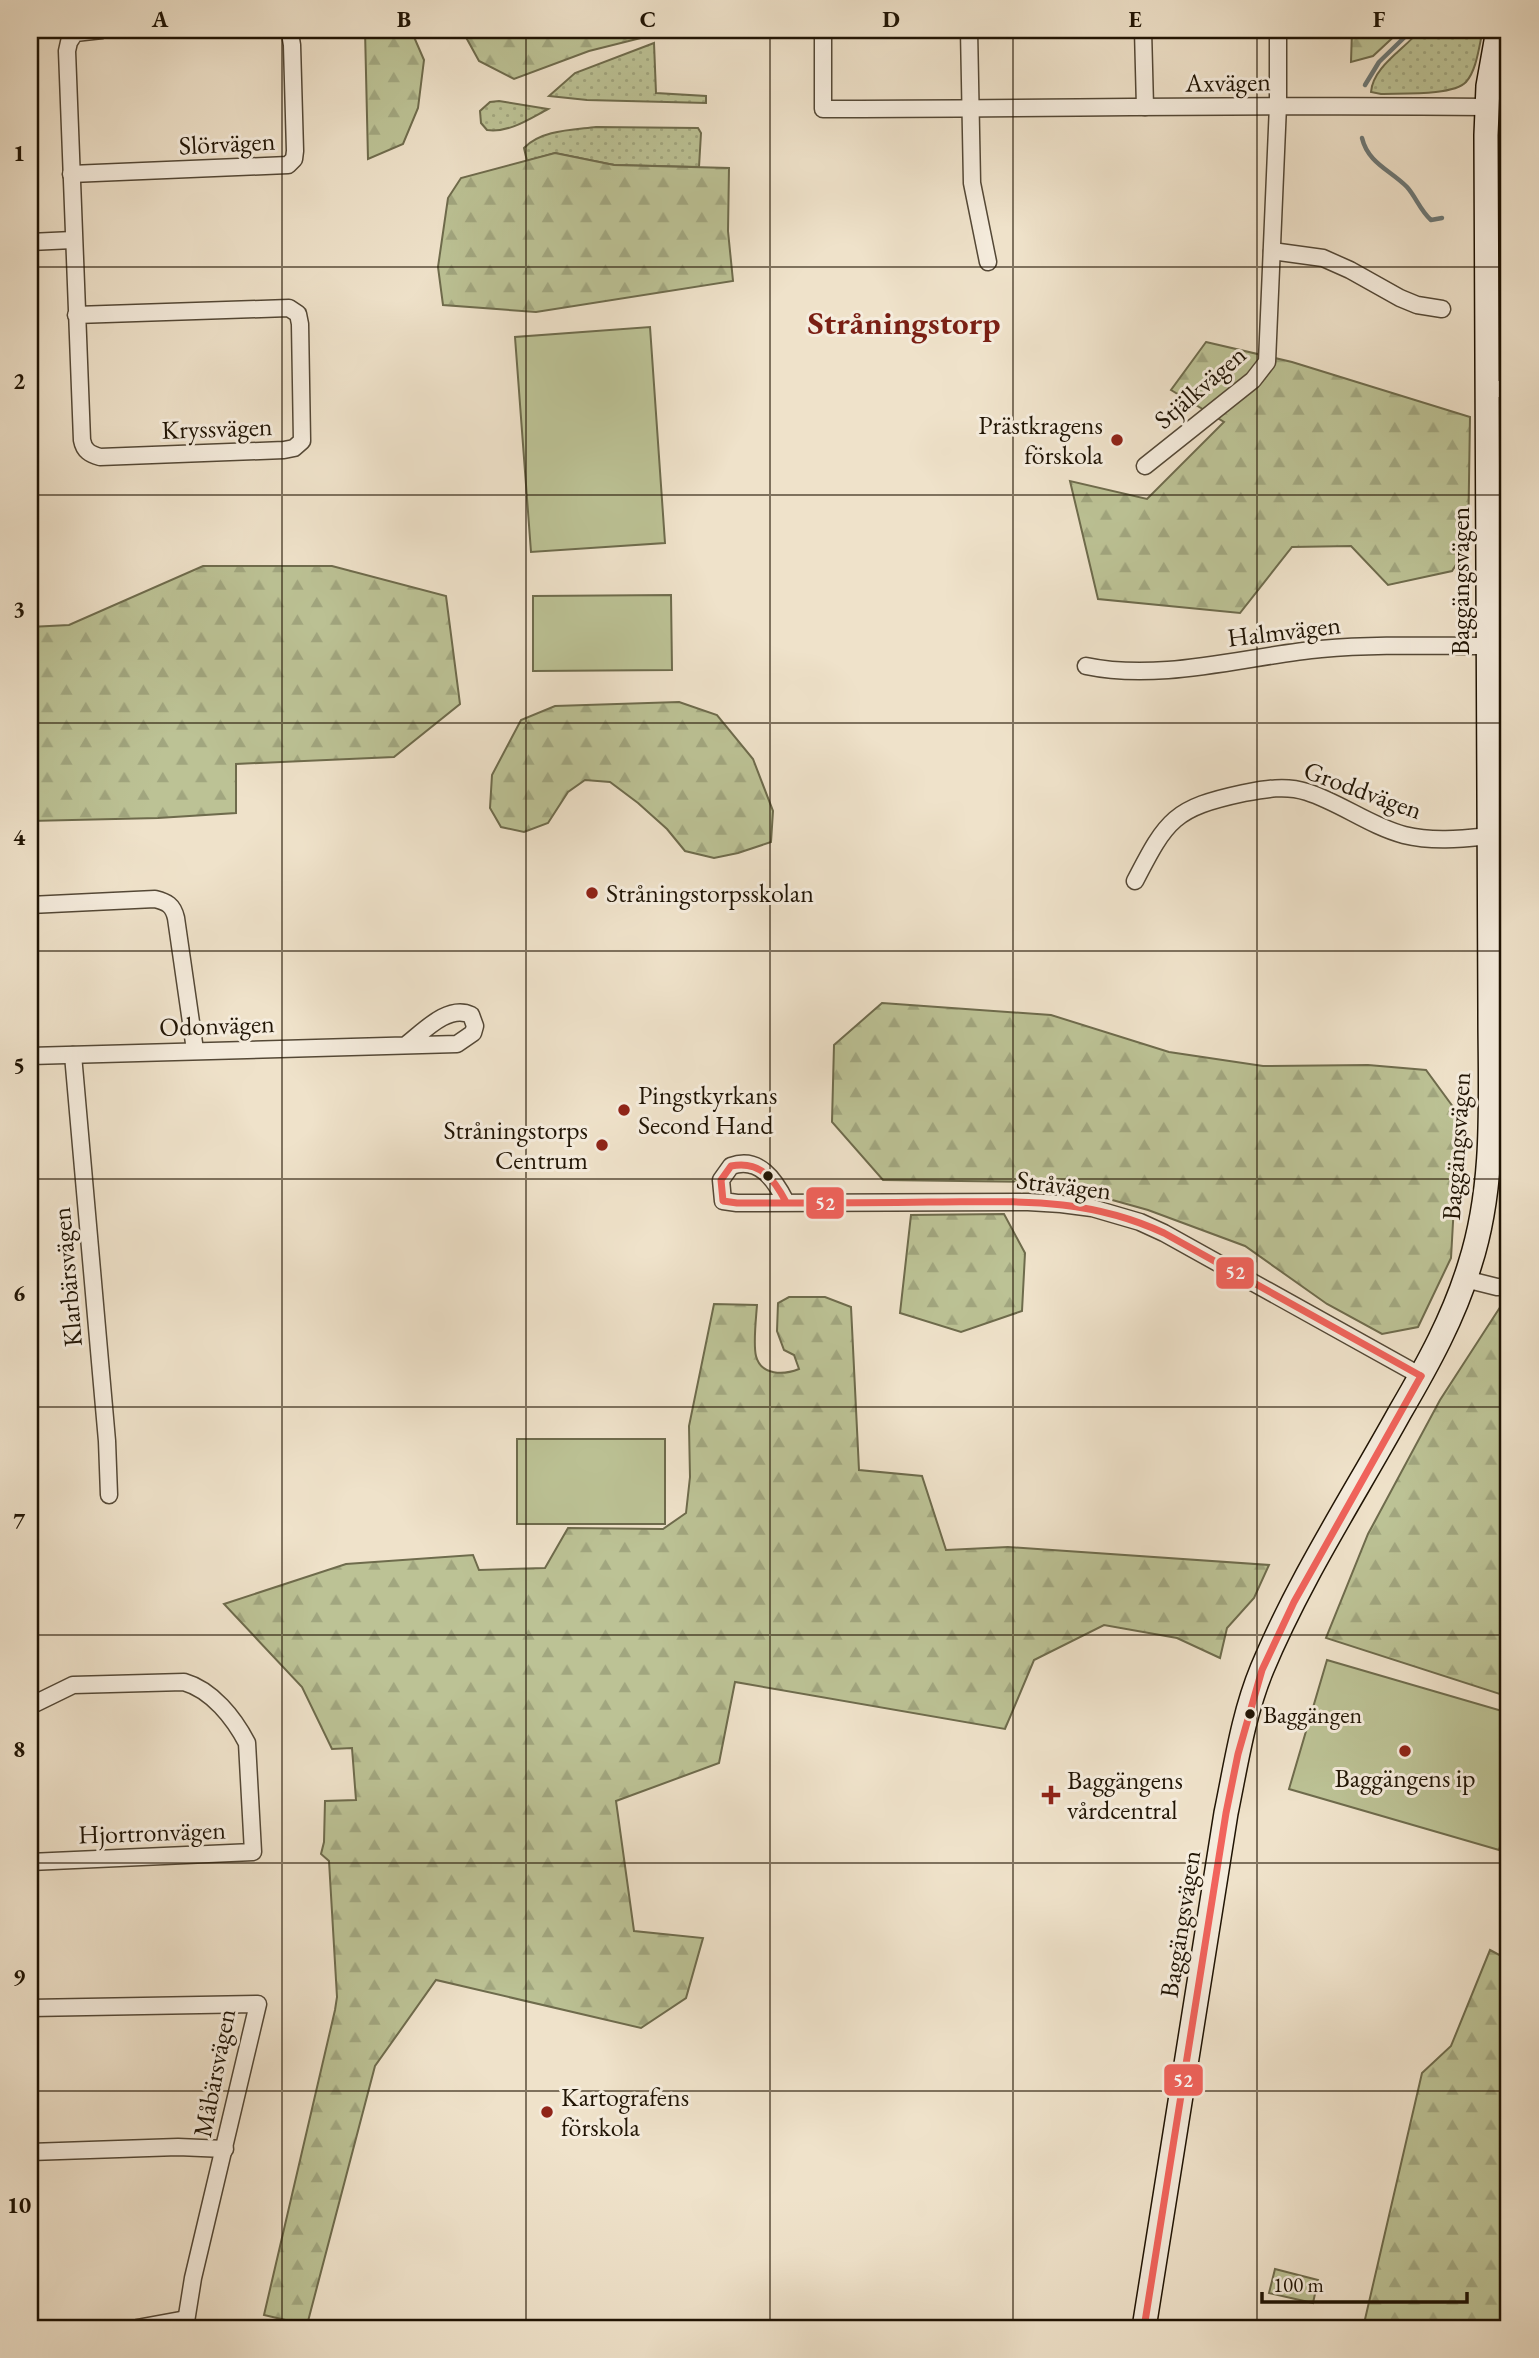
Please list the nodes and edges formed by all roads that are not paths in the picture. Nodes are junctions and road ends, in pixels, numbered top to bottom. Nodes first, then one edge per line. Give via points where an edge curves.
1 (102, 30) edge
2 (286, 30) edge
3 (822, 30) edge
4 (969, 30) edge
5 (1143, 30) edge
6 (1278, 30) edge
7 (1498, 30) edge
8 (1278, 106) junction
9 (1145, 107) junction
10 (1487, 107) junction
11 (970, 109) junction
12 (71, 173) junction
13 (73, 240) junction
14 (30, 242) edge
15 (1272, 251) junction
16 (988, 262) dead end
17 (1442, 309) dead end
18 (76, 316) junction
19 (1498, 389) edge
20 (1145, 466) dead end
21 (1488, 646) junction
22 (1086, 666) dead end
23 (1489, 836) junction
24 (1135, 881) dead end
25 (30, 905) edge
26 (406, 1045) dead end
27 (195, 1050) junction
28 (73, 1055) junction
29 (30, 1056) edge
30 (786, 1202) dead end
31 (1465, 1279) junction
32 (1509, 1287) edge
33 (1421, 1376) junction
34 (109, 1495) dead end
35 (30, 1706) edge
36 (30, 1862) edge
37 (30, 2008) edge
38 (225, 2149) junction
39 (30, 2152) edge
40 (185, 2324) edge
41 (137, 2328) edge
42 (1144, 2328) edge

1 - 12 street via 75,33 67,51
2 - 12 street, Slörvägen via 292,46 295,151 288,165
3 - 11 street, Axvägen via 823,109
4 - 11 street
5 - 9 street
6 - 8 street, Stjälkvägen
7 - 10 street, Baggängsvägen
8 - 9 street, Axvägen
8 - 10 street, Axvägen
8 - 15 street, Stjälkvägen
9 - 11 street, Axvägen
10 - 19 street, Baggängsvägen
11 - 16 street via 972,183
12 - 13 street
13 - 14 street
13 - 18 street, Kryssvägen
15 - 17 street via 1323,258 1400,298
15 - 20 street, Stjälkvägen via 1265,367
18 - 18 street, Kryssvägen via 82,440 89,453 100,457 284,450 302,441 300,324 298,314 289,308
19 - 21 street, Baggängsvägen
21 - 22 street, Halmvägen via 1329,649 1164,669
21 - 23 street, Baggängsvägen
23 - 24 street, Groddvägen via 1419,838 1304,791 1262,789 1185,811 1162,832
23 - 31 street, Baggängsvägen via 1490,1145 1480,1229
25 - 27 street via 167,902 176,918
26 - 27 street, Odonvägen
27 - 28 street, Odonvägen
28 - 29 street, Odonvägen
28 - 34 street, Klarbärsvägen
30 - 33 street, Stråvägen via 1028,1202 1092,1208 1164,1233
31 - 32 street
31 - 33 street, Baggängsvägen via 1441,1341
33 - 42 street, Baggängsvägen via 1294,1602 1253,1695 1226,1813
35 - 36 street, Hjortronvägen via 74,1685 184,1682 198,1686 247,1743 253,1852
37 - 38 street, Måbärsvägen via 258,2004
38 - 39 street
38 - 40 street, Måbärsvägen
40 - 41 street

